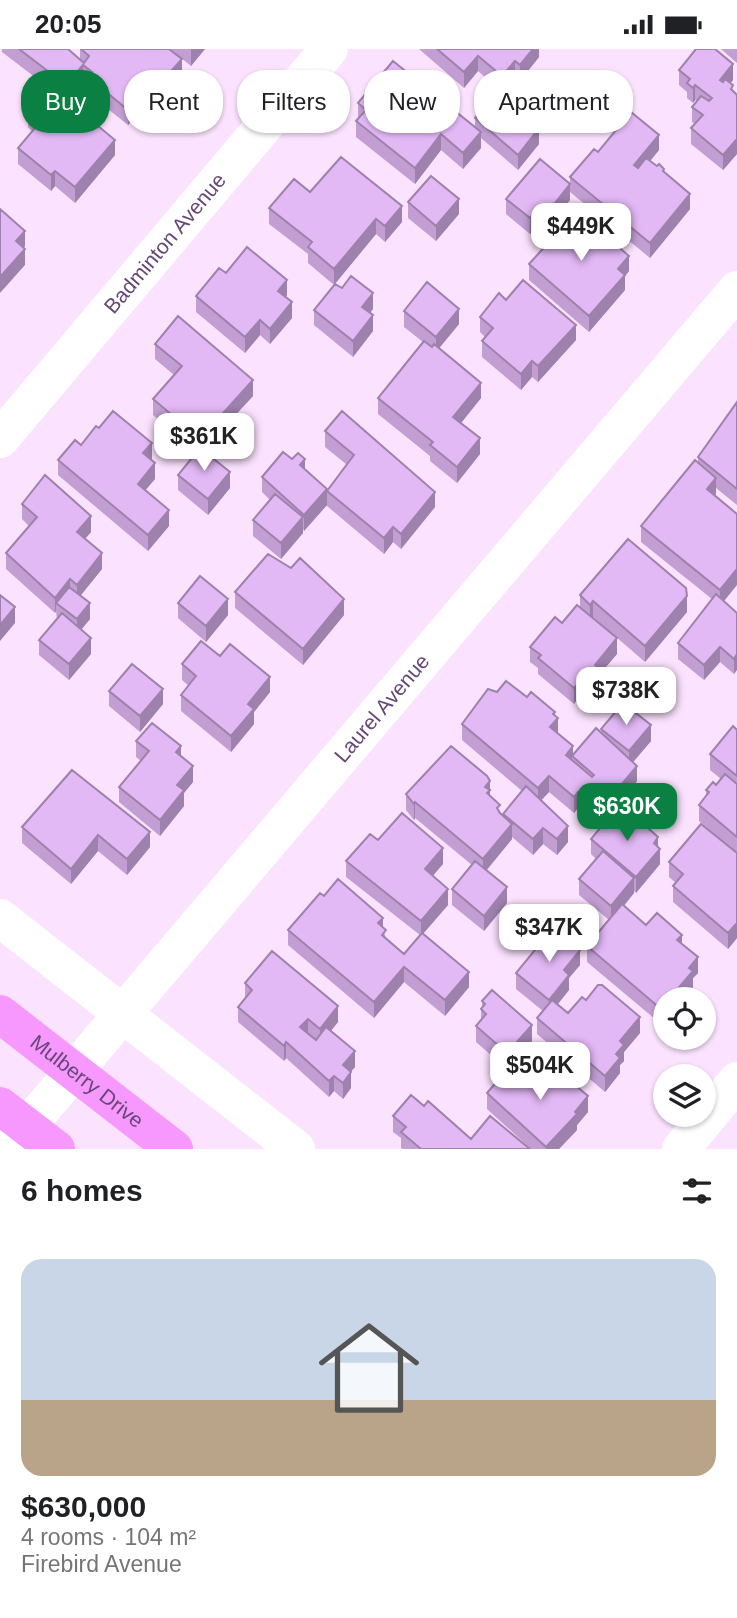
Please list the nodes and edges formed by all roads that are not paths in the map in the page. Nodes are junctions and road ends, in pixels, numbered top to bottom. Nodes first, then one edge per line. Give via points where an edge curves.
1 (329, 49) edge
2 (737, 289) edge
3 (0, 439) edge
4 (0, 918) edge
5 (0, 1014) edge
6 (124, 1015) junction
7 (74, 1072) junction
8 (737, 1081) edge
9 (23, 1133) edge
10 (174, 1149) edge
11 (296, 1149) edge
12 (681, 1149) edge

1 - 3 street, Badminton Avenue
2 - 6 street, Laurel Avenue
4 - 6 street
5 - 7 main road, Mulberry Drive
6 - 7 street, Laurel Avenue
6 - 11 street
7 - 9 street, Laurel Avenue
7 - 10 main road, Mulberry Drive
8 - 12 street

